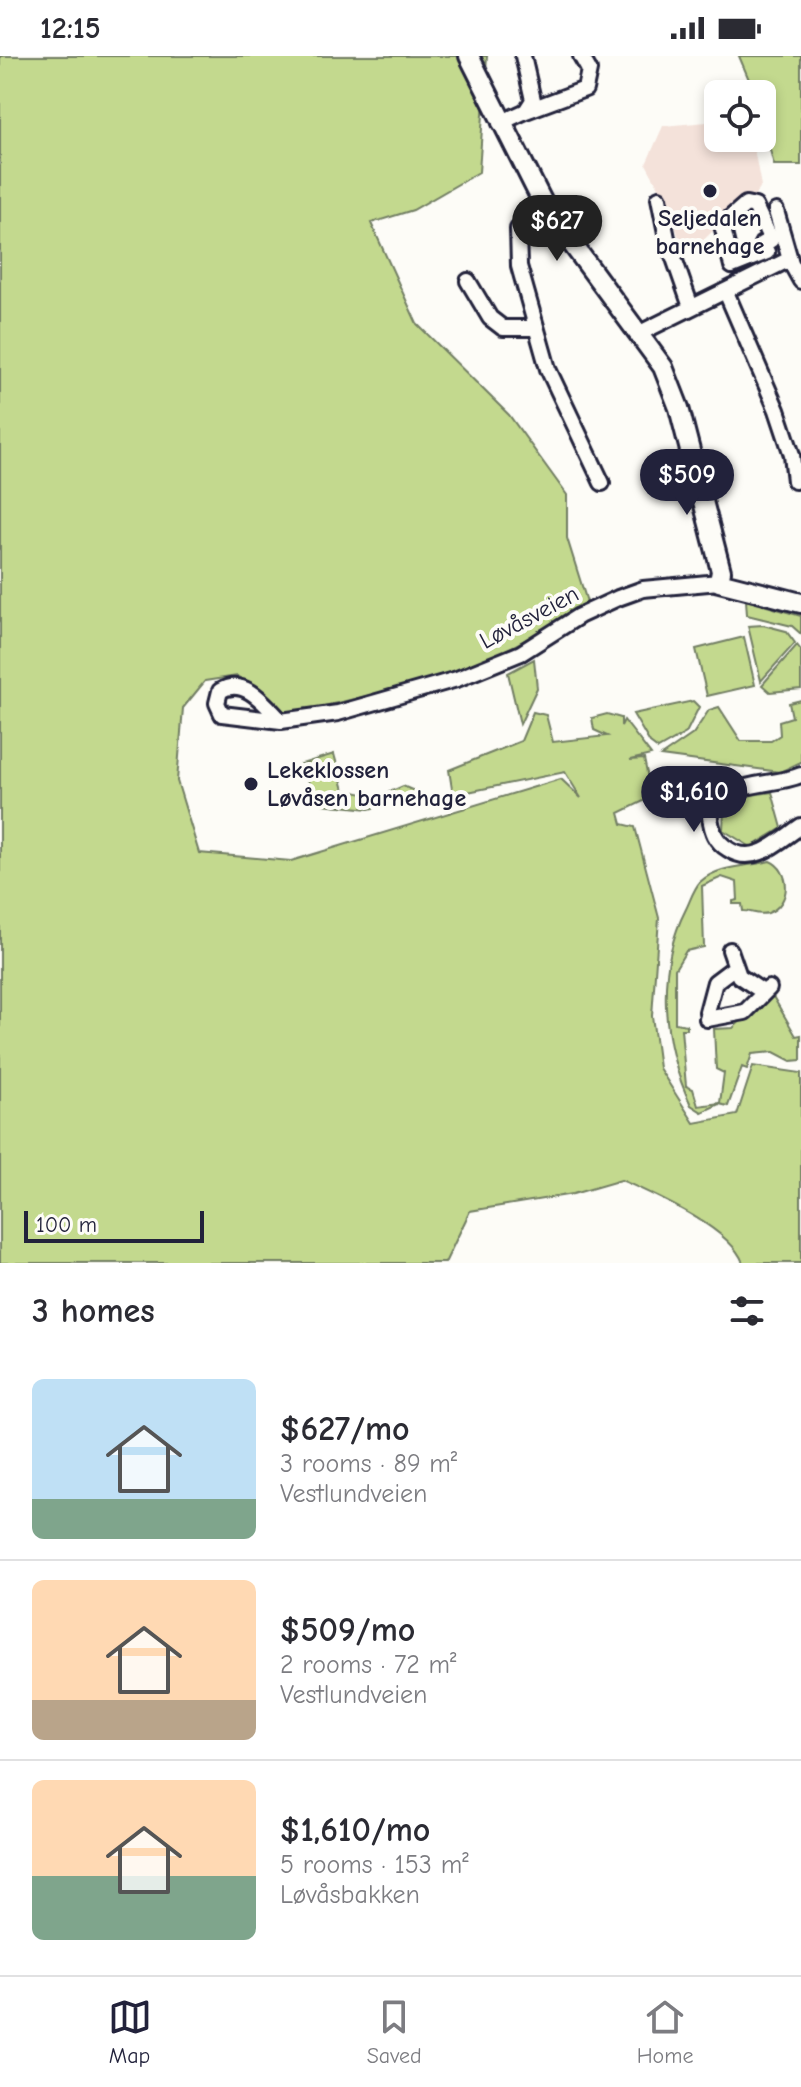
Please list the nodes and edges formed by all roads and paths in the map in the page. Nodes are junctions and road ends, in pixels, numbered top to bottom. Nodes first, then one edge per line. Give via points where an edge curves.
1 (469, 56) edge
2 (523, 56) edge
3 (581, 56) edge
4 (526, 111) junction
5 (500, 123) junction
6 (659, 198) dead end
7 (545, 207) junction
8 (776, 211) dead end
9 (790, 259) junction
10 (732, 266) joint
11 (468, 281) dead end
12 (801, 281) edge
13 (726, 292) junction
14 (691, 307) junction
15 (534, 328) junction
16 (640, 333) junction
17 (795, 481) dead end
18 (602, 483) dead end
19 (719, 582) junction
20 (801, 603) edge
21 (281, 721) dead end
22 (801, 775) edge
23 (801, 826) edge
24 (730, 950) dead end
25 (735, 967) junction

1 - 5 main road
2 - 4 street via 533,100
3 - 4 street via 589,76 585,89
4 - 5 street
5 - 7 main road
6 - 14 street
7 - 15 street via 525,219 516,243
7 - 16 main road
8 - 9 street
9 - 12 street
9 - 13 street
10 - 10 street via 722,225 746,204 755,206 771,240 762,244 767,252
11 - 15 street via 490,318 503,328
13 - 14 street
13 - 17 street via 777,410
14 - 16 street
15 - 18 street via 558,393
16 - 19 main road via 663,367 679,408 721,571
19 - 20 main road, Løvåsveien
19 - 21 street, Løvåsveien via 643,589 579,616 521,653 457,679 338,713
22 - 23 street via 735,788 721,797 710,817 721,845 745,857
24 - 25 street
25 - 25 street via 715,982 707,1015 745,1012 766,990 743,981

